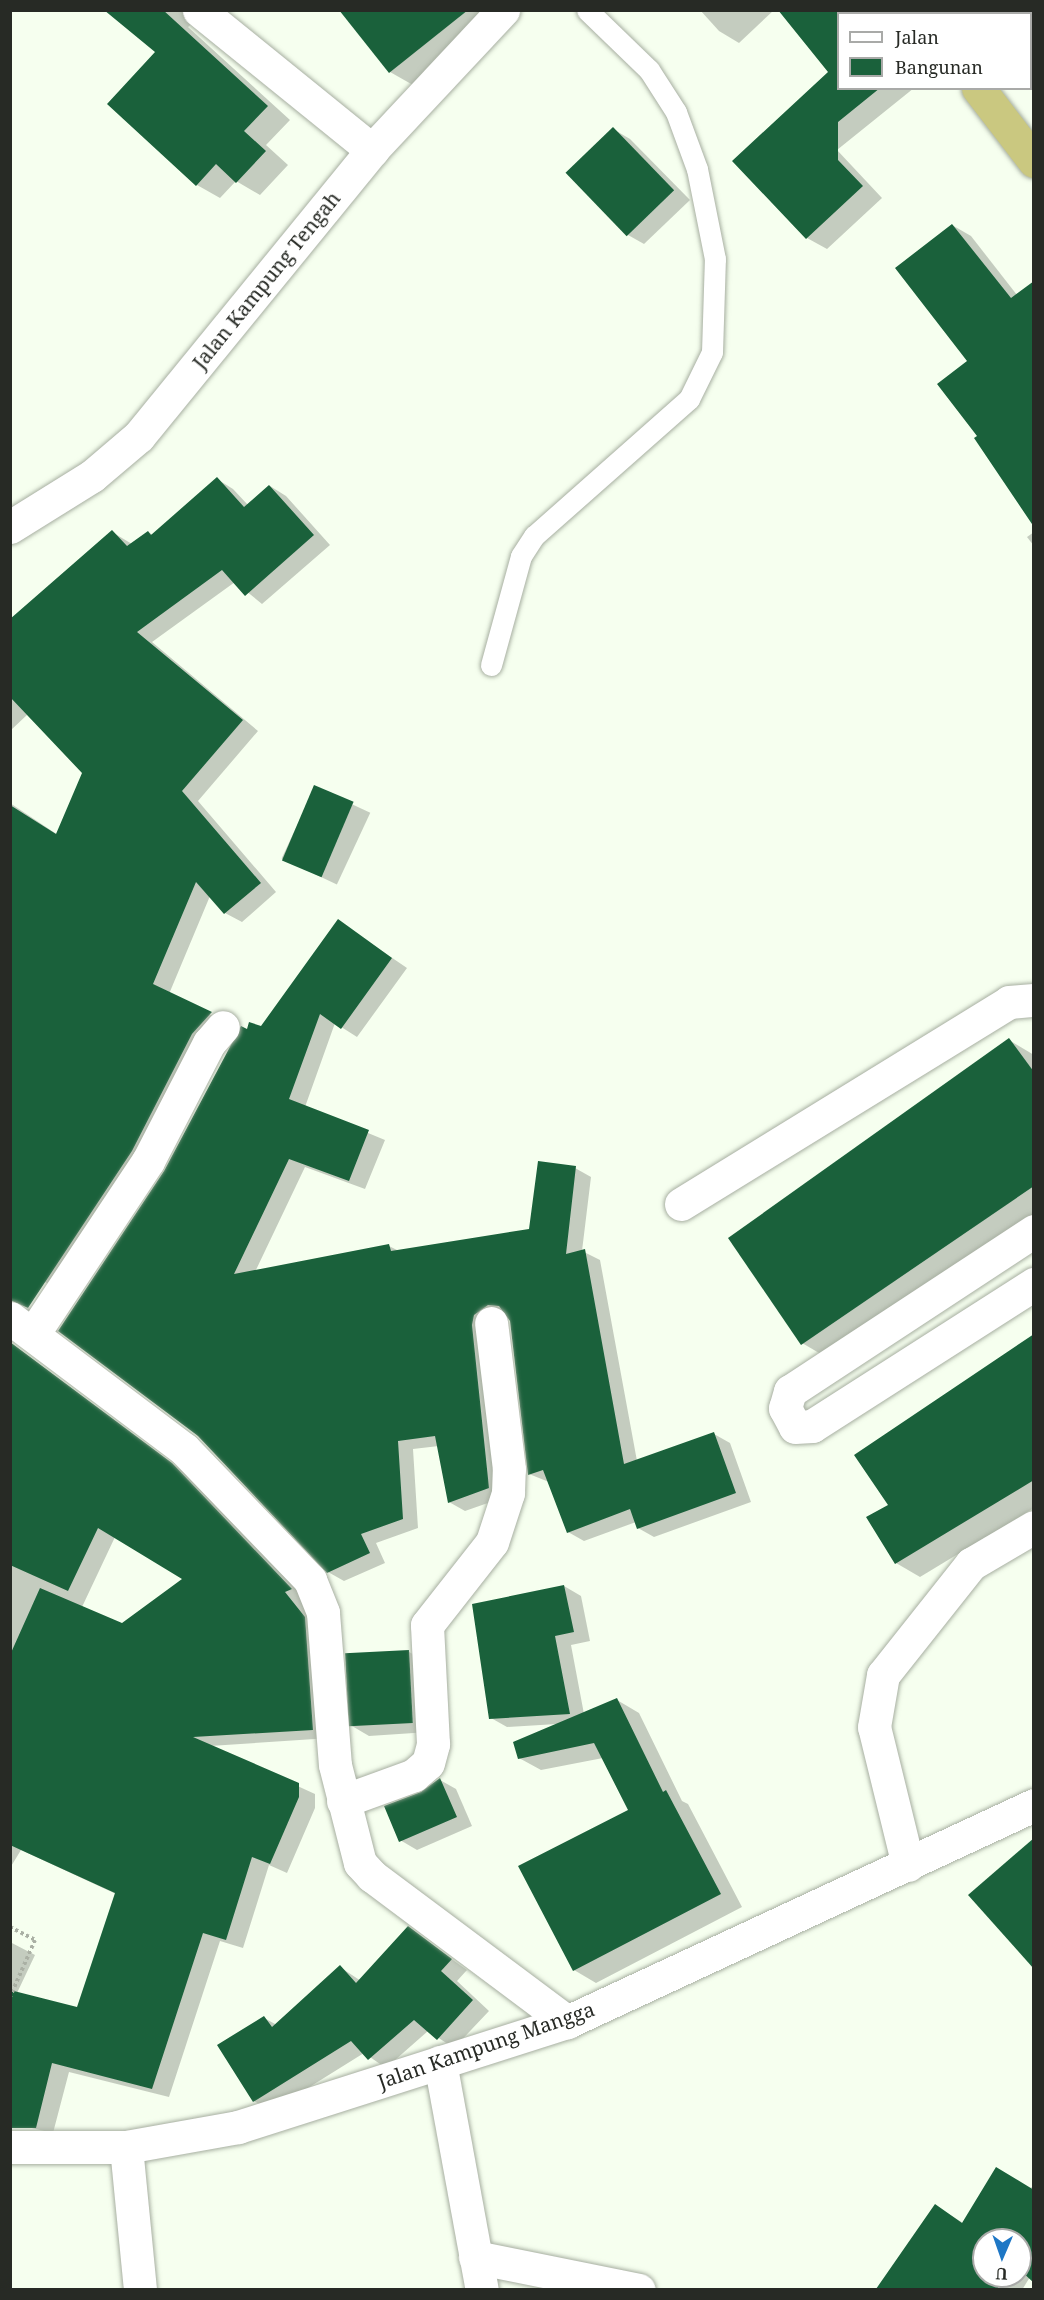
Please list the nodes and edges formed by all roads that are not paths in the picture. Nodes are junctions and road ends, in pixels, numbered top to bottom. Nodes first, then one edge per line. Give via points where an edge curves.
1 (199, 10) edge
2 (504, 10) edge
3 (587, 10) edge
4 (980, 90) edge
5 (372, 150) junction
6 (1034, 161) edge
7 (10, 527) edge
8 (491, 665) dead end
9 (1034, 1000) edge
10 (223, 1027) dead end
11 (681, 1204) dead end
12 (1034, 1231) edge
13 (1034, 1284) edge
14 (492, 1323) dead end
15 (22, 1326) edge
16 (1034, 1527) edge
17 (343, 1802) junction
18 (1034, 1805) edge
19 (908, 1865) junction
20 (567, 2022) junction
21 (440, 2062) junction
22 (10, 2147) edge
23 (126, 2147) junction
24 (475, 2257) junction
25 (140, 2289) edge
26 (482, 2289) edge
27 (639, 2289) edge

1 - 5 street
2 - 5 street, Jalan Kampung Tengah
3 - 8 lane via 650,70 676,112 693,159 715,260 712,352 688,399 534,536 521,556
4 - 6 highway
5 - 7 street, Jalan Kampung Tengah via 139,436 92,476
9 - 11 street via 1009,1002
10 - 15 street via 209,1043 148,1161
12 - 13 street via 790,1391 785,1408 795,1427 812,1426
14 - 17 street via 509,1469 508,1493 492,1542 427,1625 433,1744 428,1763 414,1775
15 - 17 street via 184,1449 310,1580 323,1613 335,1765
16 - 19 street via 971,1564 883,1675 874,1727
17 - 20 street via 360,1863 372,1876
18 - 19 street, Jalan Kampung Mangga
19 - 20 street, Jalan Kampung Mangga
20 - 21 street, Jalan Kampung Mangga
21 - 23 street, Jalan Kampung Mangga via 238,2127
21 - 24 street
22 - 23 street, Jalan Kampung Mangga
23 - 25 street
24 - 26 street
24 - 27 street

